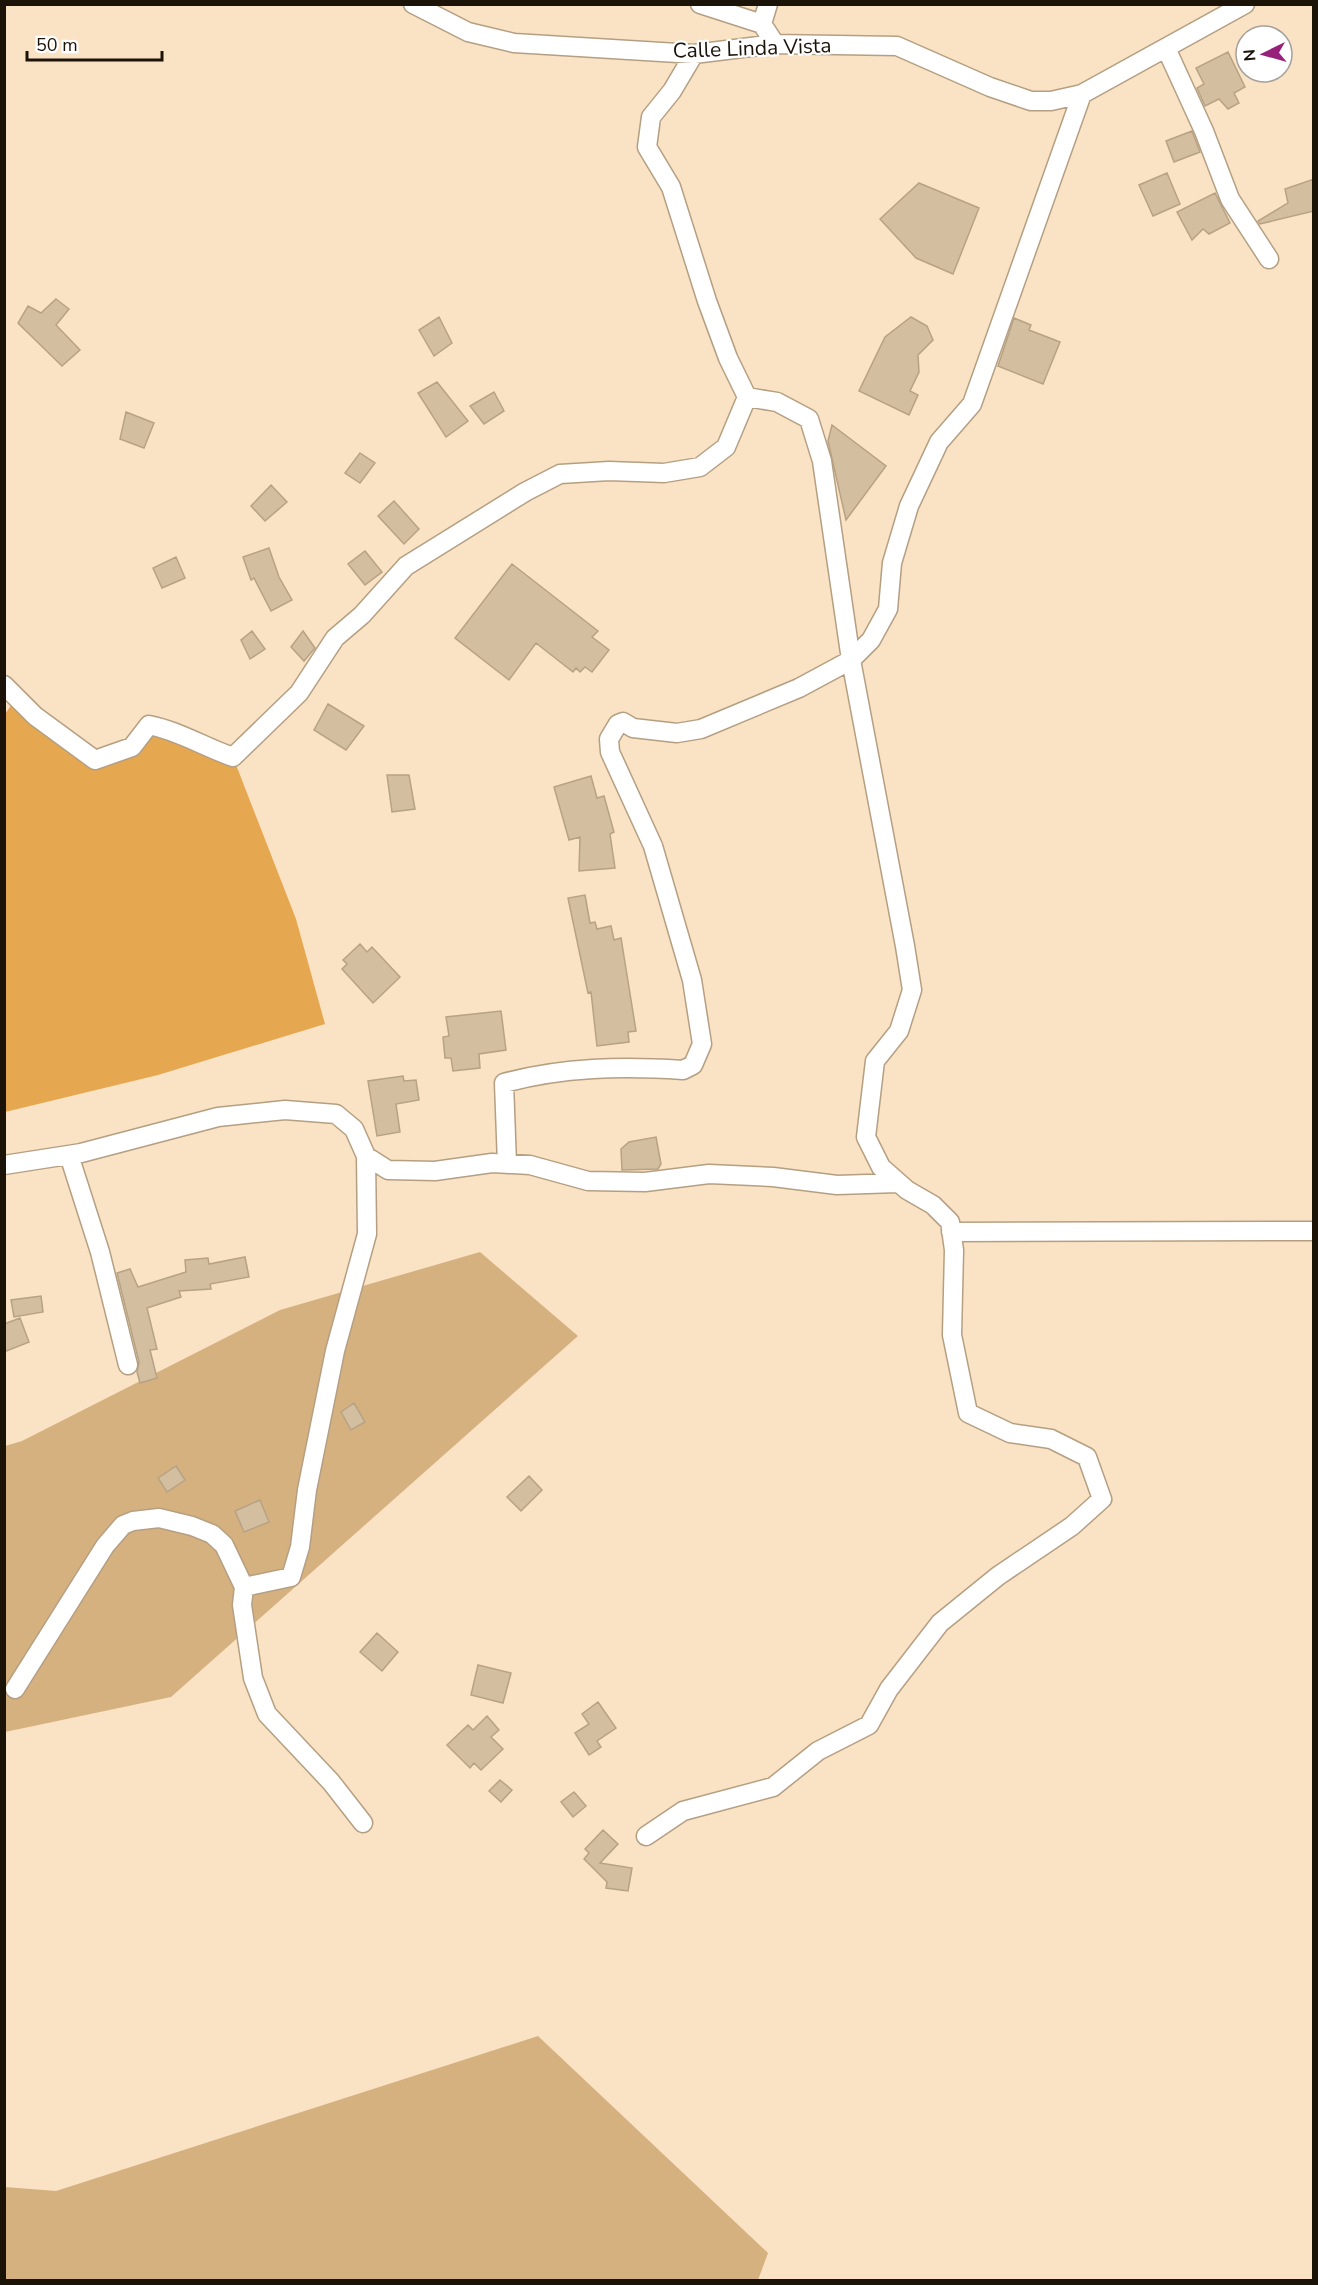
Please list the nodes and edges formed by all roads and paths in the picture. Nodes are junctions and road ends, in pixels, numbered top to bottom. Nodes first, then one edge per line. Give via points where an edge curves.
1 (413, 4) edge
2 (700, 4) edge
3 (768, 4) edge
4 (1245, 4) edge
5 (762, 24) junction
6 (775, 44) junction
7 (1166, 48) junction
8 (694, 54) junction
9 (1082, 94) junction
10 (1269, 259) dead end
11 (747, 397) junction
12 (851, 660) junction
13 (4, 685) edge
14 (69, 1155) junction
15 (366, 1156) junction
16 (507, 1164) junction
17 (4, 1165) edge
18 (898, 1183) junction
19 (1314, 1231) edge
20 (951, 1232) junction
21 (128, 1365) dead end
22 (244, 1587) junction
23 (15, 1689) dead end
24 (363, 1823) dead end
25 (646, 1836) dead end

1 - 8 street, Calle Linda Vista via 468,32 514,43
2 - 5 street
3 - 5 street
4 - 7 street, Calle Linda Vista
5 - 6 street
6 - 8 street, Calle Linda Vista
6 - 9 street, Calle Linda Vista via 897,46 1031,101
7 - 9 street, Calle Linda Vista
7 - 10 street via 1230,199
8 - 11 street via 651,117 647,147 671,187 707,302
9 - 12 street via 972,404 939,442 909,507 892,563 888,609 871,640
11 - 12 street via 777,402 810,419 822,460
11 - 13 street via 726,447 700,468 664,473 560,474 406,566 362,615 335,638 299,693 233,757 172,730 149,725 132,747 95,760 36,716
12 - 16 street via 800,688 701,729 677,733 618,724 609,739 610,752 652,846 692,980 702,1044 693,1065 683,1070 581,1068 504,1083
12 - 18 street via 912,990 899,1031 875,1061 868,1104 866,1137 881,1167
14 - 15 street via 218,1117 285,1110 336,1114 354,1129
14 - 17 street
14 - 21 street via 100,1252
15 - 16 street via 388,1170 435,1171
15 - 22 street via 367,1234 335,1350 297,1556 288,1580
16 - 18 street via 530,1165 588,1181 645,1182 709,1174 837,1185
18 - 20 street via 933,1205 950,1222
19 - 20 street
20 - 25 street via 952,1335 968,1413 1010,1433 1051,1439 1087,1457 1102,1499 1064,1532 998,1576 940,1623 890,1689 869,1725 818,1751 773,1787 683,1811
22 - 23 street via 224,1545 212,1534 159,1518 123,1525 105,1546
22 - 24 street via 242,1605 253,1678 267,1714 331,1782

